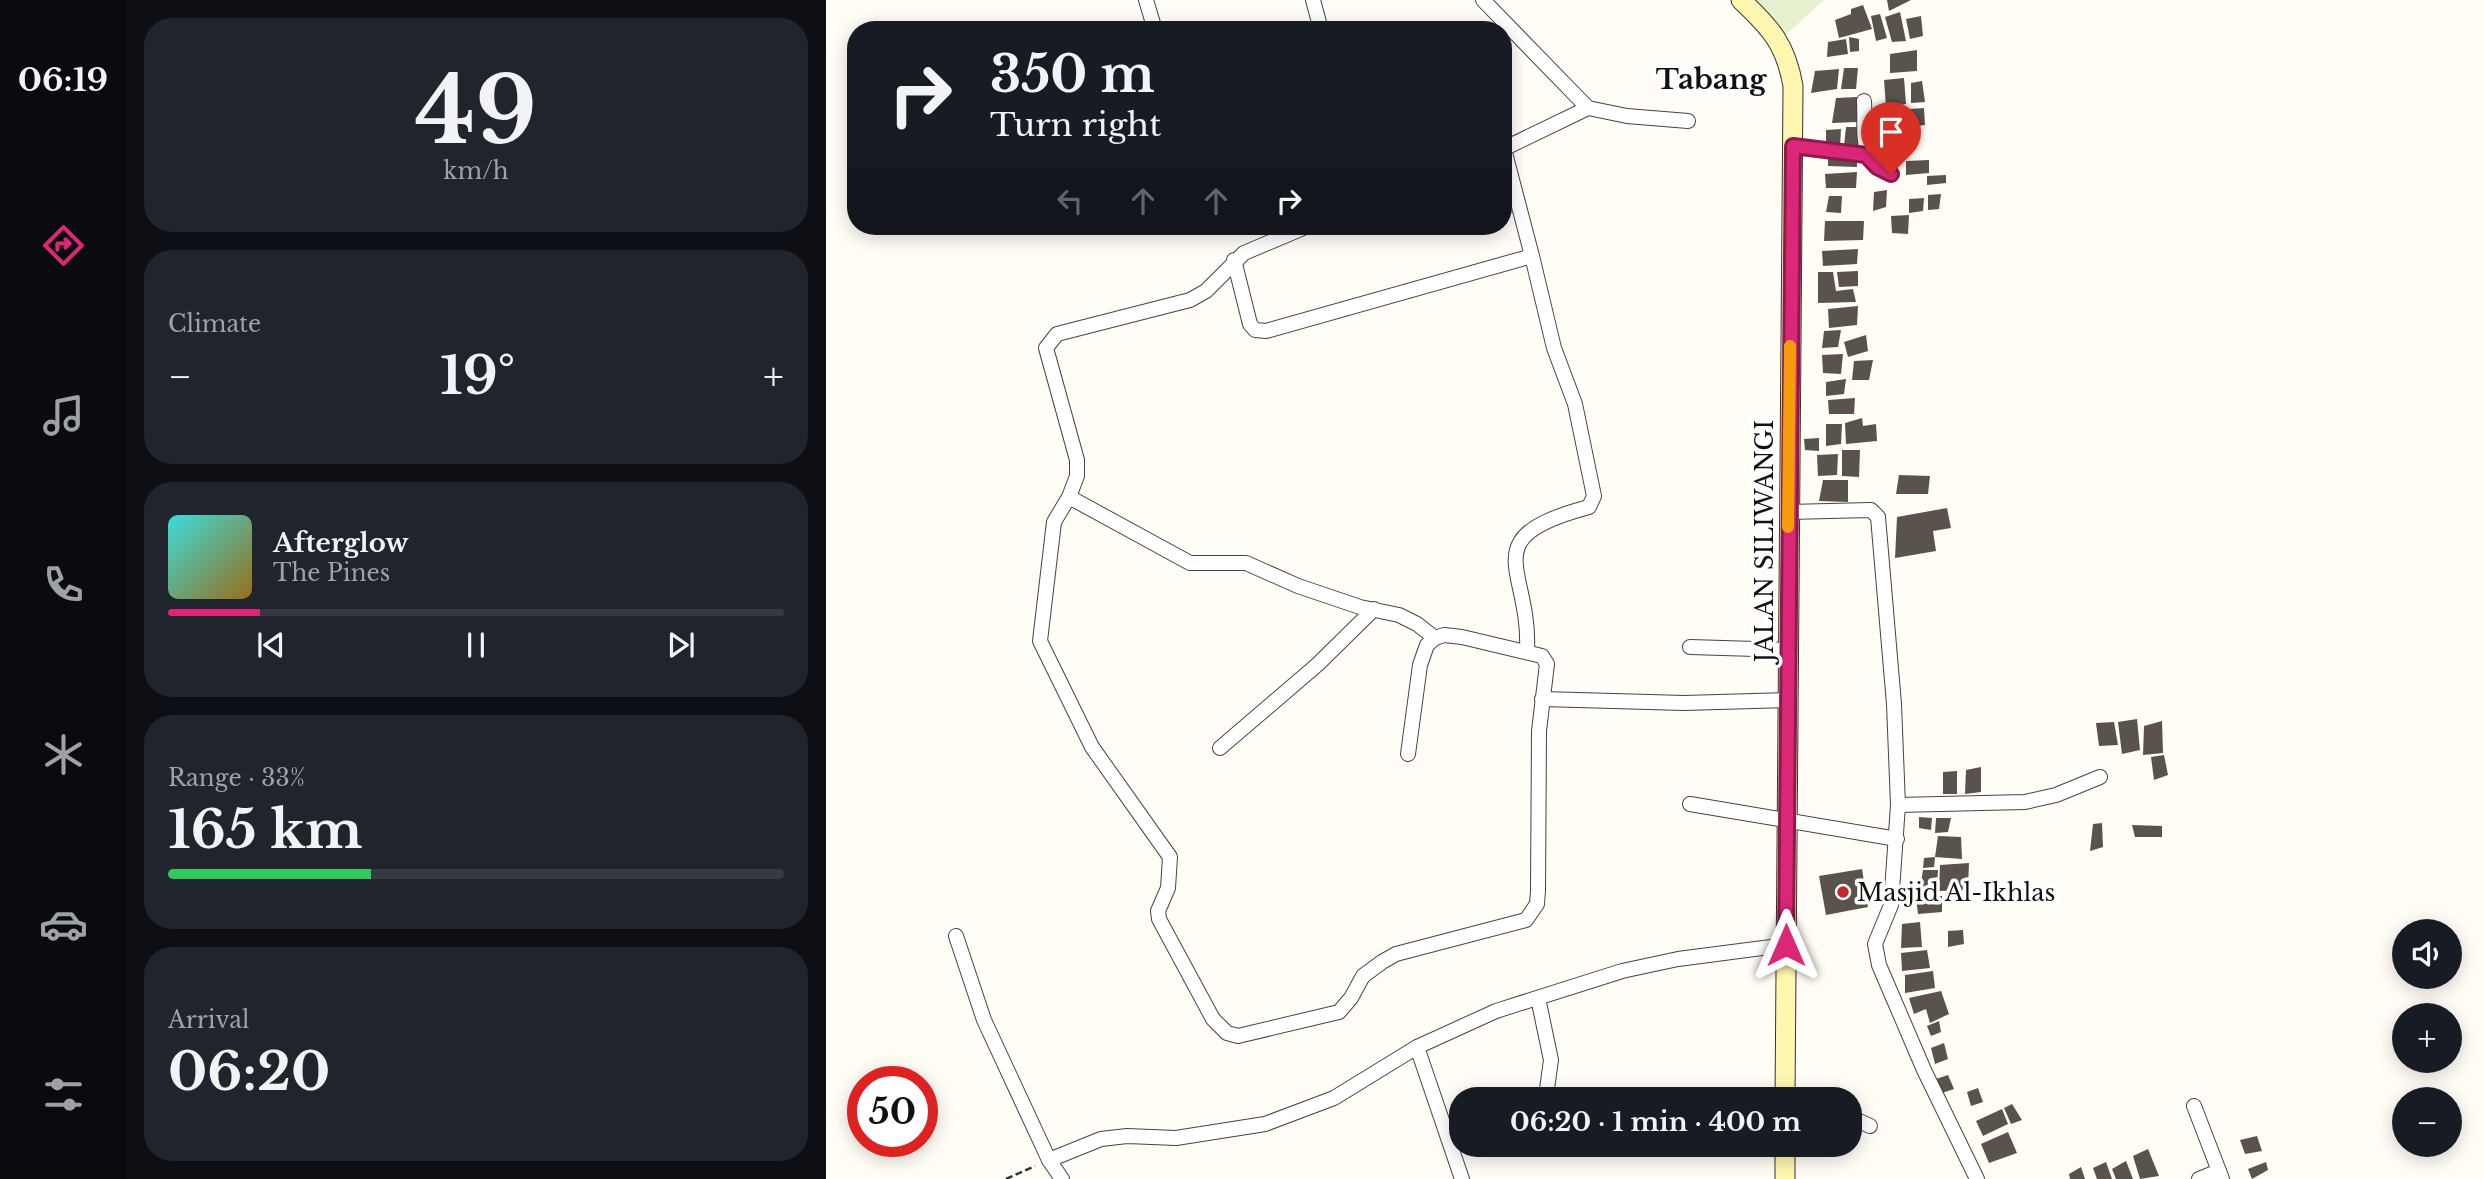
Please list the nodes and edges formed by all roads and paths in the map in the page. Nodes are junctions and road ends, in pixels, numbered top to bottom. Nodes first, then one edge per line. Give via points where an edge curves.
1 (1146, 0) edge
2 (1313, 0) edge
3 (1483, 0) edge
4 (1741, 0) edge
5 (1152, 21) edge
6 (1319, 21) edge
7 (1503, 21) edge
8 (1512, 30) edge
9 (1864, 101) dead end
10 (1588, 108) junction
11 (1688, 121) dead end
12 (1512, 145) edge
13 (1793, 146) junction
14 (1866, 155) junction
15 (1891, 174) dead end
16 (1512, 180) edge
17 (1286, 235) edge
18 (1532, 256) junction
19 (1234, 260) junction
20 (1069, 497) junction
21 (1788, 512) junction
22 (1374, 609) junction
23 (1435, 639) junction
24 (1690, 647) dead end
25 (1527, 650) junction
26 (1787, 650) junction
27 (1542, 699) junction
28 (1788, 700) junction
29 (1220, 748) dead end
30 (1408, 754) dead end
31 (2100, 777) dead end
32 (1690, 804) dead end
33 (1898, 805) junction
34 (1786, 819) junction
35 (1897, 839) junction
36 (956, 936) dead end
37 (1786, 945) junction
38 (1538, 998) junction
39 (1416, 1047) junction
40 (1547, 1087) edge
41 (1785, 1087) edge
42 (2194, 1106) dead end
43 (1862, 1122) edge
44 (1870, 1126) dead end
45 (1785, 1157) edge
46 (1049, 1160) junction
47 (2220, 1175) edge
48 (1006, 1179) edge
49 (1062, 1179) edge
50 (1462, 1179) edge
51 (1785, 1179) edge
52 (1977, 1179) edge
53 (2199, 1179) edge

1 - 5 street
2 - 6 street
3 - 7 street
4 - 13 main road, JALAN SILIWANGI via 1778,38 1788,58
8 - 10 street
9 - 14 street
10 - 11 street
10 - 12 street
13 - 14 street
13 - 21 main road, JALAN SILIWANGI
14 - 15 street
16 - 18 street
17 - 19 street
18 - 19 street via 1266,331 1250,324
18 - 25 street via 1554,348 1575,404 1594,496 1589,507 1529,530 1521,539 1514,561 1527,620
19 - 20 street via 1190,300 1069,329 1057,334 1046,348 1077,460
20 - 22 street via 1190,564 1246,563 1298,586
20 - 27 street via 1054,522 1040,641 1092,747 1167,851 1172,864 1159,919 1213,1019 1232,1035 1339,1012 1363,976 1396,954 1512,926 1530,916 1538,891
21 - 26 main road, JALAN SILIWANGI
21 - 33 street via 1871,510 1878,517
22 - 23 street via 1399,615
22 - 29 street via 1317,666
23 - 25 street via 1462,637
23 - 30 street via 1427,645 1420,665
24 - 26 street
25 - 27 street via 1542,656 1547,664
26 - 28 main road, JALAN SILIWANGI
27 - 28 street
28 - 34 main road, JALAN SILIWANGI
31 - 33 street via 2025,802
32 - 34 street
33 - 35 street
34 - 35 street
34 - 37 main road, JALAN SILIWANGI
35 - 52 street via 1891,905 1875,944 1879,965
36 - 46 street via 984,1020
37 - 38 street via 1678,958
37 - 41 main road, JALAN SILIWANGI
38 - 39 street via 1496,1011
38 - 40 street via 1551,1060
39 - 46 street via 1334,1098 1265,1124 1176,1138 1101,1139
39 - 50 street
42 - 47 street
43 - 44 street
45 - 51 main road
46 - 48 path
46 - 49 street
47 - 53 street

